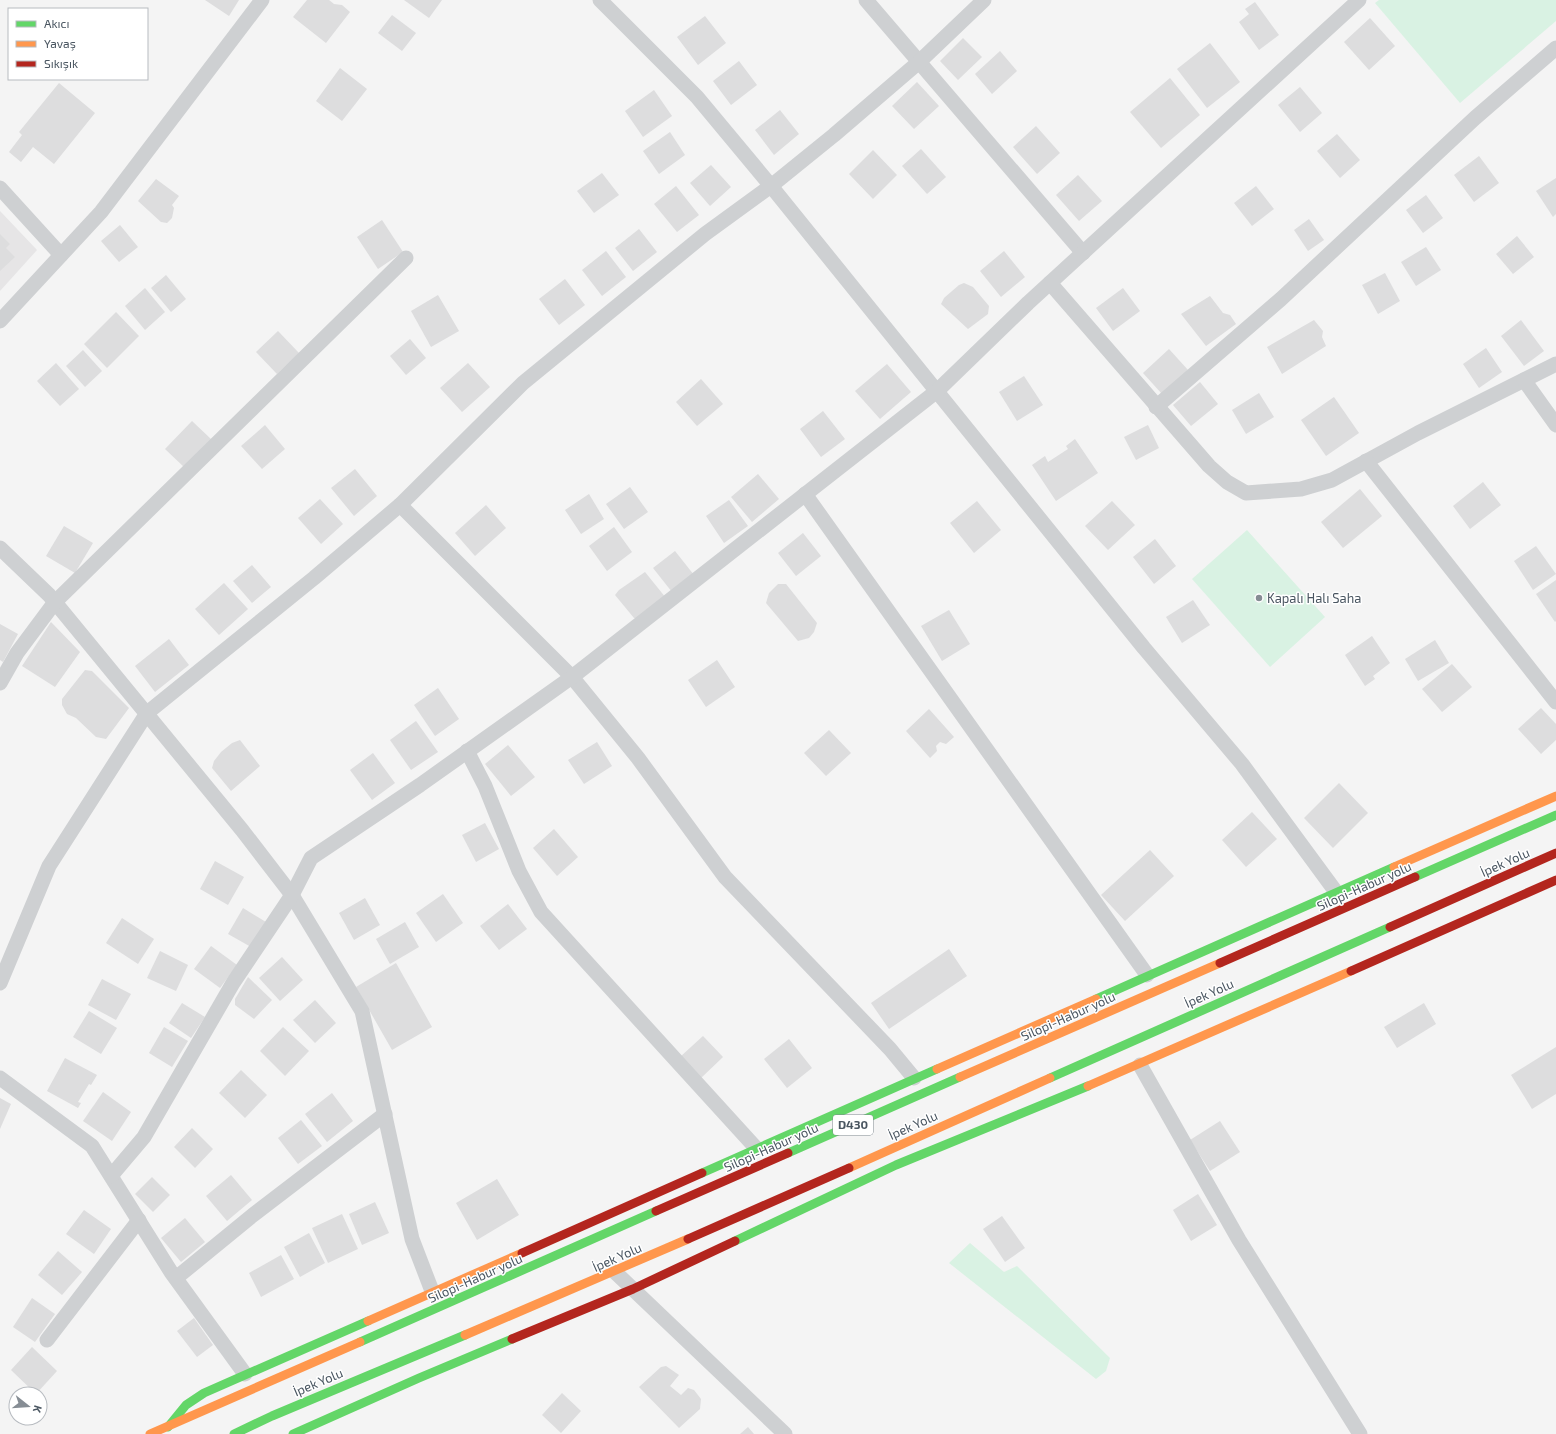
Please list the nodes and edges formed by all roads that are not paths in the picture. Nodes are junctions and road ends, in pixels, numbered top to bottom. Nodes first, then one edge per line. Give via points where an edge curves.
1 (262, 0) edge
2 (600, 0) edge
3 (866, 0) edge
4 (984, 0) edge
5 (1359, 0) edge
6 (1556, 48) edge
7 (919, 62) junction
8 (771, 186) junction
9 (0, 188) edge
10 (1083, 253) junction
11 (61, 255) junction
12 (406, 258) dead end
13 (1050, 283) junction
14 (0, 321) edge
15 (1556, 364) edge
16 (1524, 380) junction
17 (937, 390) junction
18 (1156, 407) junction
19 (1556, 425) edge
20 (1366, 461) junction
21 (805, 494) junction
22 (400, 505) junction
23 (0, 548) edge
24 (55, 602) junction
25 (572, 677) junction
26 (0, 683) edge
27 (1556, 702) edge
28 (147, 713) junction
29 (467, 751) junction
30 (1556, 796) edge
31 (1556, 815) edge
32 (1556, 853) edge
33 (1556, 880) edge
34 (1336, 892) junction
35 (292, 895) junction
36 (1147, 975) junction
37 (0, 984) edge
38 (1140, 1065) junction
39 (0, 1078) edge
40 (914, 1078) junction
41 (384, 1114) junction
42 (756, 1148) junction
43 (111, 1176) junction
44 (139, 1220) junction
45 (616, 1272) junction
46 (176, 1278) junction
47 (633, 1289) junction
48 (432, 1290) junction
49 (47, 1340) dead end
50 (245, 1374) junction
51 (168, 1427) junction
52 (150, 1434) edge
53 (234, 1434) edge
54 (293, 1434) edge
55 (785, 1434) edge
56 (1360, 1434) edge

1 - 11 street via 101,212
2 - 8 street via 697,97
3 - 7 street
4 - 7 street
5 - 10 street
6 - 18 street via 1476,118 1281,299
7 - 8 street
7 - 10 street
8 - 17 street
8 - 22 street via 705,234 523,383
9 - 11 street
10 - 13 street
11 - 14 street
12 - 24 street
13 - 17 street
13 - 18 street
15 - 16 street
16 - 19 street
16 - 20 street
17 - 21 street
17 - 34 street via 1144,648 1242,764
18 - 20 street via 1209,466 1246,493 1302,489 1332,480
20 - 27 street
21 - 25 street
21 - 36 street
22 - 25 street
22 - 28 street
23 - 24 street
24 - 26 street via 17,653
24 - 28 street
25 - 29 street
25 - 40 street via 638,758 724,877 890,1049
28 - 35 street
28 - 37 street via 48,866
29 - 35 street via 311,858
29 - 42 street via 485,786 519,871 541,912
30 - 34 main road
31 - 51 main road, Silopi-Habur yolu / D430
32 - 45 main road, İpek Yolu
33 - 38 main road
34 - 36 main road
35 - 41 street via 362,1011
35 - 43 street via 233,984 144,1137
36 - 40 main road
38 - 47 main road via 896,1165
38 - 56 street via 1239,1240
39 - 43 street via 92,1146
40 - 42 main road
41 - 46 street
41 - 48 street via 412,1239
42 - 48 main road
43 - 44 street
44 - 46 street
44 - 49 street
45 - 47 street
45 - 53 main road, İpek Yolu
46 - 50 street
47 - 54 main road via 419,1378
47 - 55 street
48 - 50 main road
50 - 51 main road via 191,1400
51 - 52 main road, Silopi-Habur yolu / D430

